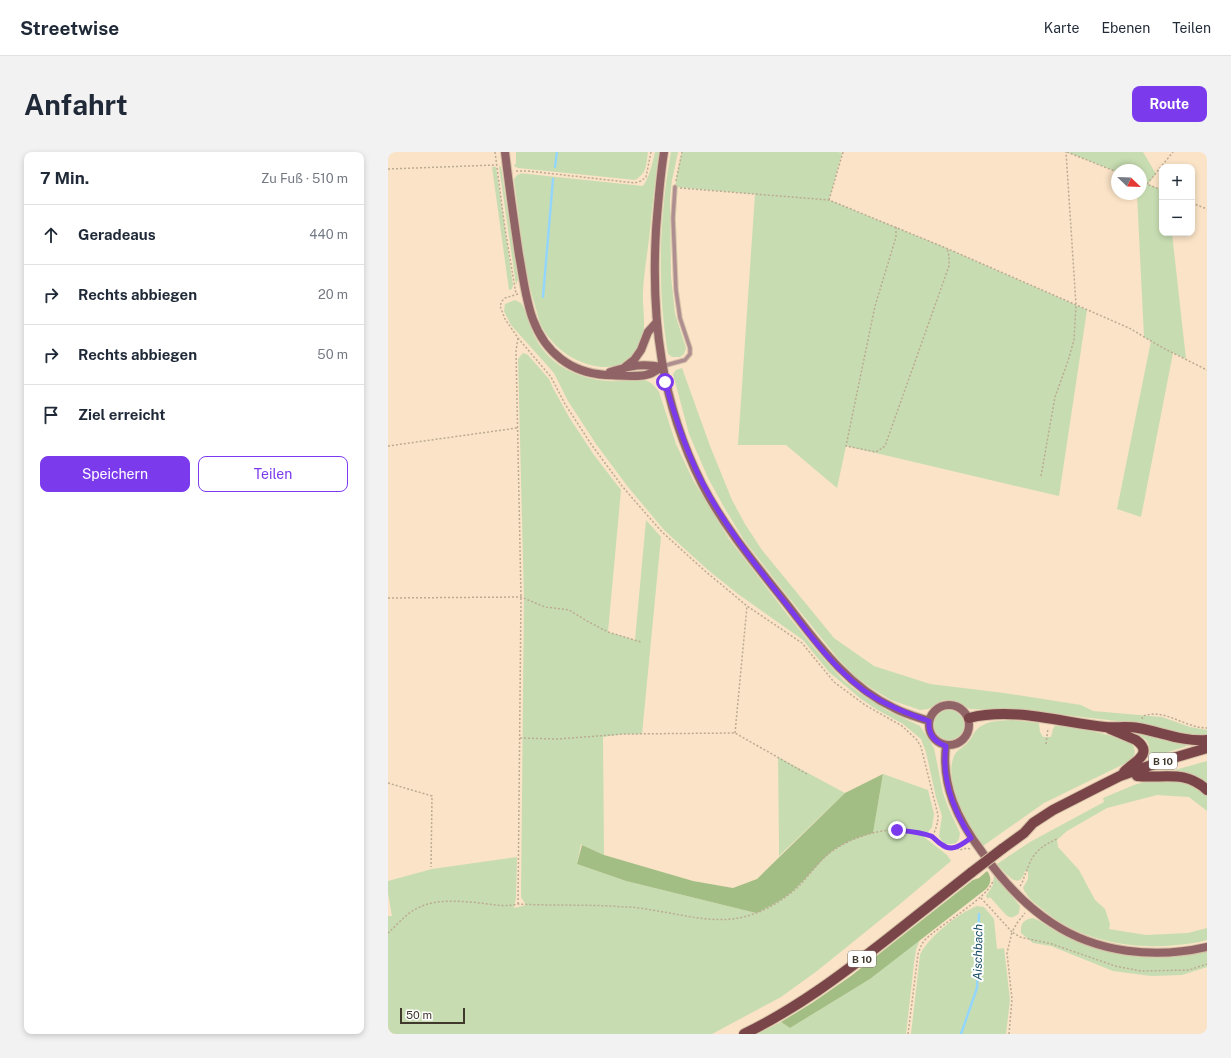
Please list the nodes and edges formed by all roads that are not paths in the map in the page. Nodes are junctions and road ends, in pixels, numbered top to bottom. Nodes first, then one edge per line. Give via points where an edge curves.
1 (505, 152) edge
2 (664, 152) edge
3 (675, 188) road end
4 (656, 323) junction
5 (662, 367) junction
6 (625, 368) junction
7 (604, 374) junction
8 (968, 718) junction
9 (929, 721) junction
10 (1107, 727) junction
11 (1207, 740) edge
12 (946, 746) junction
13 (1207, 748) edge
14 (1207, 754) edge
15 (1120, 776) junction
16 (1137, 776) junction
17 (1207, 790) edge
18 (1024, 833) junction
19 (1207, 947) edge
20 (744, 1034) edge

1 - 7 main road via 526,294 534,323 550,350 569,365
2 - 4 main road via 656,239
3 - 5 lane via 672,218 676,290 680,318 690,354 685,360
4 - 5 main road
4 - 6 main road via 648,332 642,350
5 - 6 main road via 647,364
5 - 7 main road via 648,375
5 - 9 main road via 677,422 702,484 761,572 844,674 886,704
6 - 7 main road
8 - 9 main road via 963,710 948,705 938,708
8 - 10 main road via 997,714 1021,715
8 - 12 main road via 968,732 963,740 955,745
9 - 12 main road via 932,737
10 - 11 main road via 1140,728 1170,737
10 - 15 main road via 1140,742 1143,748 1144,753 1137,762
12 - 19 main road via 945,767 950,793 971,838 1015,892 1053,924 1078,937 1114,949 1176,953
13 - 15 main road, B 10 via 1163,760
14 - 16 main road, B 10
15 - 18 main road, B 10 via 1053,810 1033,823
16 - 17 main road via 1172,775 1196,782
16 - 18 main road, B 10
18 - 20 main road, B 10, bridge via 821,989

